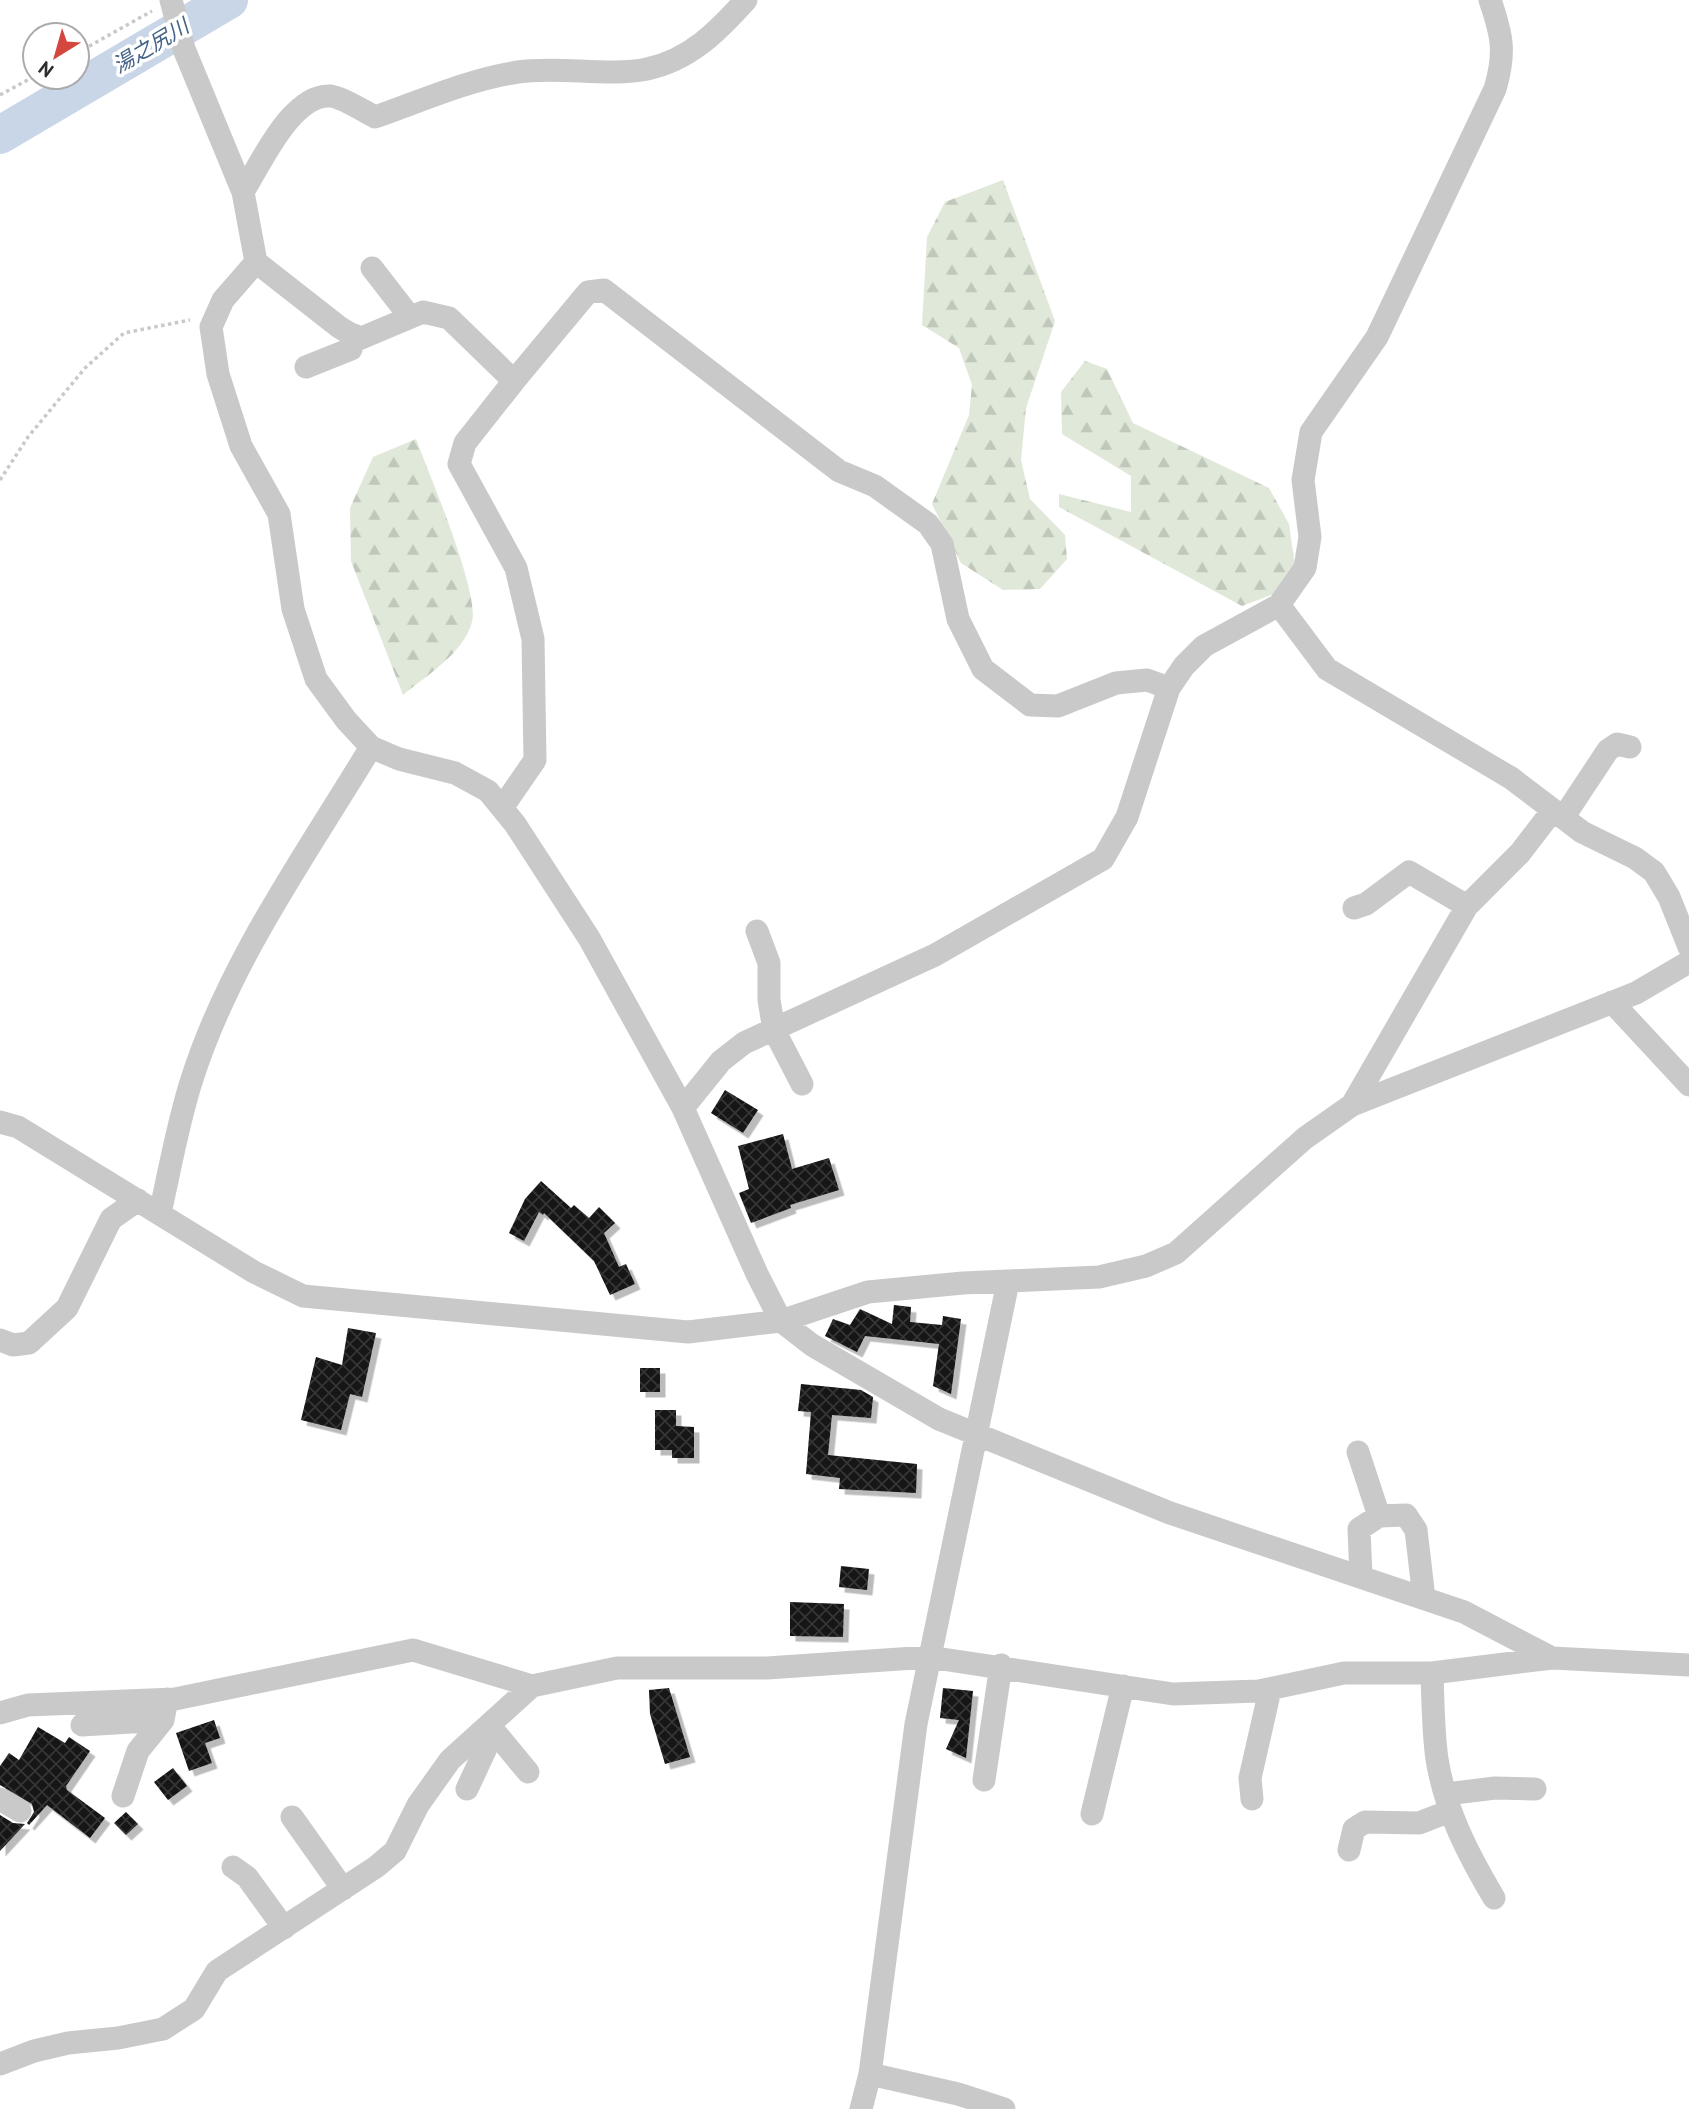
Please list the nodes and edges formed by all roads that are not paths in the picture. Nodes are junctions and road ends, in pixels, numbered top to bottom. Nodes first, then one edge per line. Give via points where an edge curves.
1 (171, 0) edge
2 (746, 0) edge
3 (1490, 0) edge
4 (243, 192) junction
5 (256, 262) junction
6 (372, 268) dead end
7 (410, 317) junction
8 (354, 335) junction
9 (306, 368) dead end
10 (514, 381) junction
11 (1279, 605) junction
12 (1169, 688) junction
13 (372, 747) junction
14 (1630, 747) dead end
15 (502, 808) junction
16 (1558, 814) junction
17 (1467, 906) junction
18 (1354, 908) dead end
19 (757, 931) dead end
20 (1689, 947) edge
21 (1689, 962) edge
22 (1612, 1002) junction
23 (774, 1030) junction
24 (802, 1084) dead end
25 (1689, 1086) edge
26 (1352, 1105) junction
27 (683, 1108) junction
28 (0, 1122) edge
29 (138, 1200) junction
30 (160, 1213) junction
31 (1007, 1282) junction
32 (781, 1321) junction
33 (0, 1340) edge
34 (977, 1435) junction
35 (1358, 1452) dead end
36 (1379, 1516) junction
37 (1361, 1577) junction
38 (1424, 1598) junction
39 (929, 1657) junction
40 (1552, 1658) junction
41 (1001, 1665) junction
42 (1689, 1665) edge
43 (1432, 1672) junction
44 (532, 1686) junction
45 (1123, 1686) junction
46 (1269, 1690) junction
47 (165, 1709) junction
48 (0, 1713) edge
49 (82, 1726) dead end
50 (492, 1728) junction
51 (527, 1772) dead end
52 (984, 1780) dead end
53 (1535, 1788) dead end
54 (467, 1789) dead end
55 (123, 1796) dead end
56 (0, 1799) edge
57 (1252, 1799) dead end
58 (1448, 1802) junction
59 (20, 1811) dead end
60 (1093, 1814) dead end
61 (292, 1817) dead end
62 (1349, 1850) dead end
63 (233, 1867) dead end
64 (343, 1889) junction
65 (1494, 1898) dead end
66 (284, 1928) junction
67 (0, 2064) edge
68 (870, 2074) junction
69 (862, 2109) edge
70 (1004, 2109) edge

1 - 4 street via 184,49
2 - 4 street via 712,37 683,56 645,70 520,72 375,117 332,96 307,100 288,121
3 - 11 street via 1501,33 1503,62 1495,89 1377,337 1311,432 1303,480 1310,537 1305,568
4 - 5 street
5 - 8 street
5 - 13 street via 223,300 211,327 218,374 241,446 279,514 293,609 316,679
6 - 7 street
7 - 8 street via 359,339
7 - 10 street via 423,312 449,318
8 - 9 street via 351,349
10 - 12 street via 588,292 604,290 839,471 875,486 928,524 942,544 958,619 983,669 1030,705 1059,706 1116,683 1146,681
10 - 15 street via 465,443 459,464 516,568 533,639 535,760
11 - 12 street via 1204,646
11 - 16 street via 1326,669 1511,778
12 - 23 street via 1127,817 1103,859 935,955
13 - 15 street via 455,773 488,792
13 - 30 street via 250,949 212,1027 192,1079
14 - 16 street via 1618,744 1608,750
15 - 27 street via 589,938
16 - 17 street
16 - 20 street via 1654,872
17 - 18 street via 1409,872
17 - 26 street
19 - 23 street via 769,963
21 - 22 street
22 - 25 street
22 - 26 street
23 - 24 street
23 - 27 street via 744,1043 721,1062
26 - 31 street via 1305,1138 1176,1253 1099,1277
27 - 32 street
28 - 29 street via 18,1127
29 - 30 street
29 - 33 street via 111,1219 67,1308 29,1343 13,1345
30 - 32 street via 254,1272 303,1296 688,1332
31 - 32 street via 868,1292
31 - 34 street
32 - 34 street via 868,1380
34 - 37 street via 1170,1513
34 - 39 street
35 - 36 street
36 - 37 street via 1359,1528
36 - 38 street via 1406,1516 1416,1530
37 - 38 street
38 - 40 street via 1464,1612
39 - 41 street
39 - 44 street via 766,1668 617,1668
39 - 68 street
40 - 42 street
40 - 43 street
41 - 45 street
41 - 52 street
43 - 46 street via 1344,1673
43 - 58 street via 1437,1759
44 - 47 street via 413,1650
44 - 50 street
45 - 46 street via 1173,1694
45 - 60 street
46 - 57 street via 1251,1778
47 - 48 street via 28,1705
47 - 49 street
47 - 55 street via 138,1751
50 - 51 street
50 - 54 street
50 - 64 street via 450,1759 418,1805 395,1851
53 - 58 street via 1495,1788
56 - 59 street
58 - 62 street via 1419,1823 1366,1822 1354,1829
58 - 65 street via 1466,1851
61 - 64 street
63 - 66 street via 247,1877
64 - 66 street
66 - 67 street via 217,1971 194,2009 163,2029 68,2043
68 - 69 street
68 - 70 street

